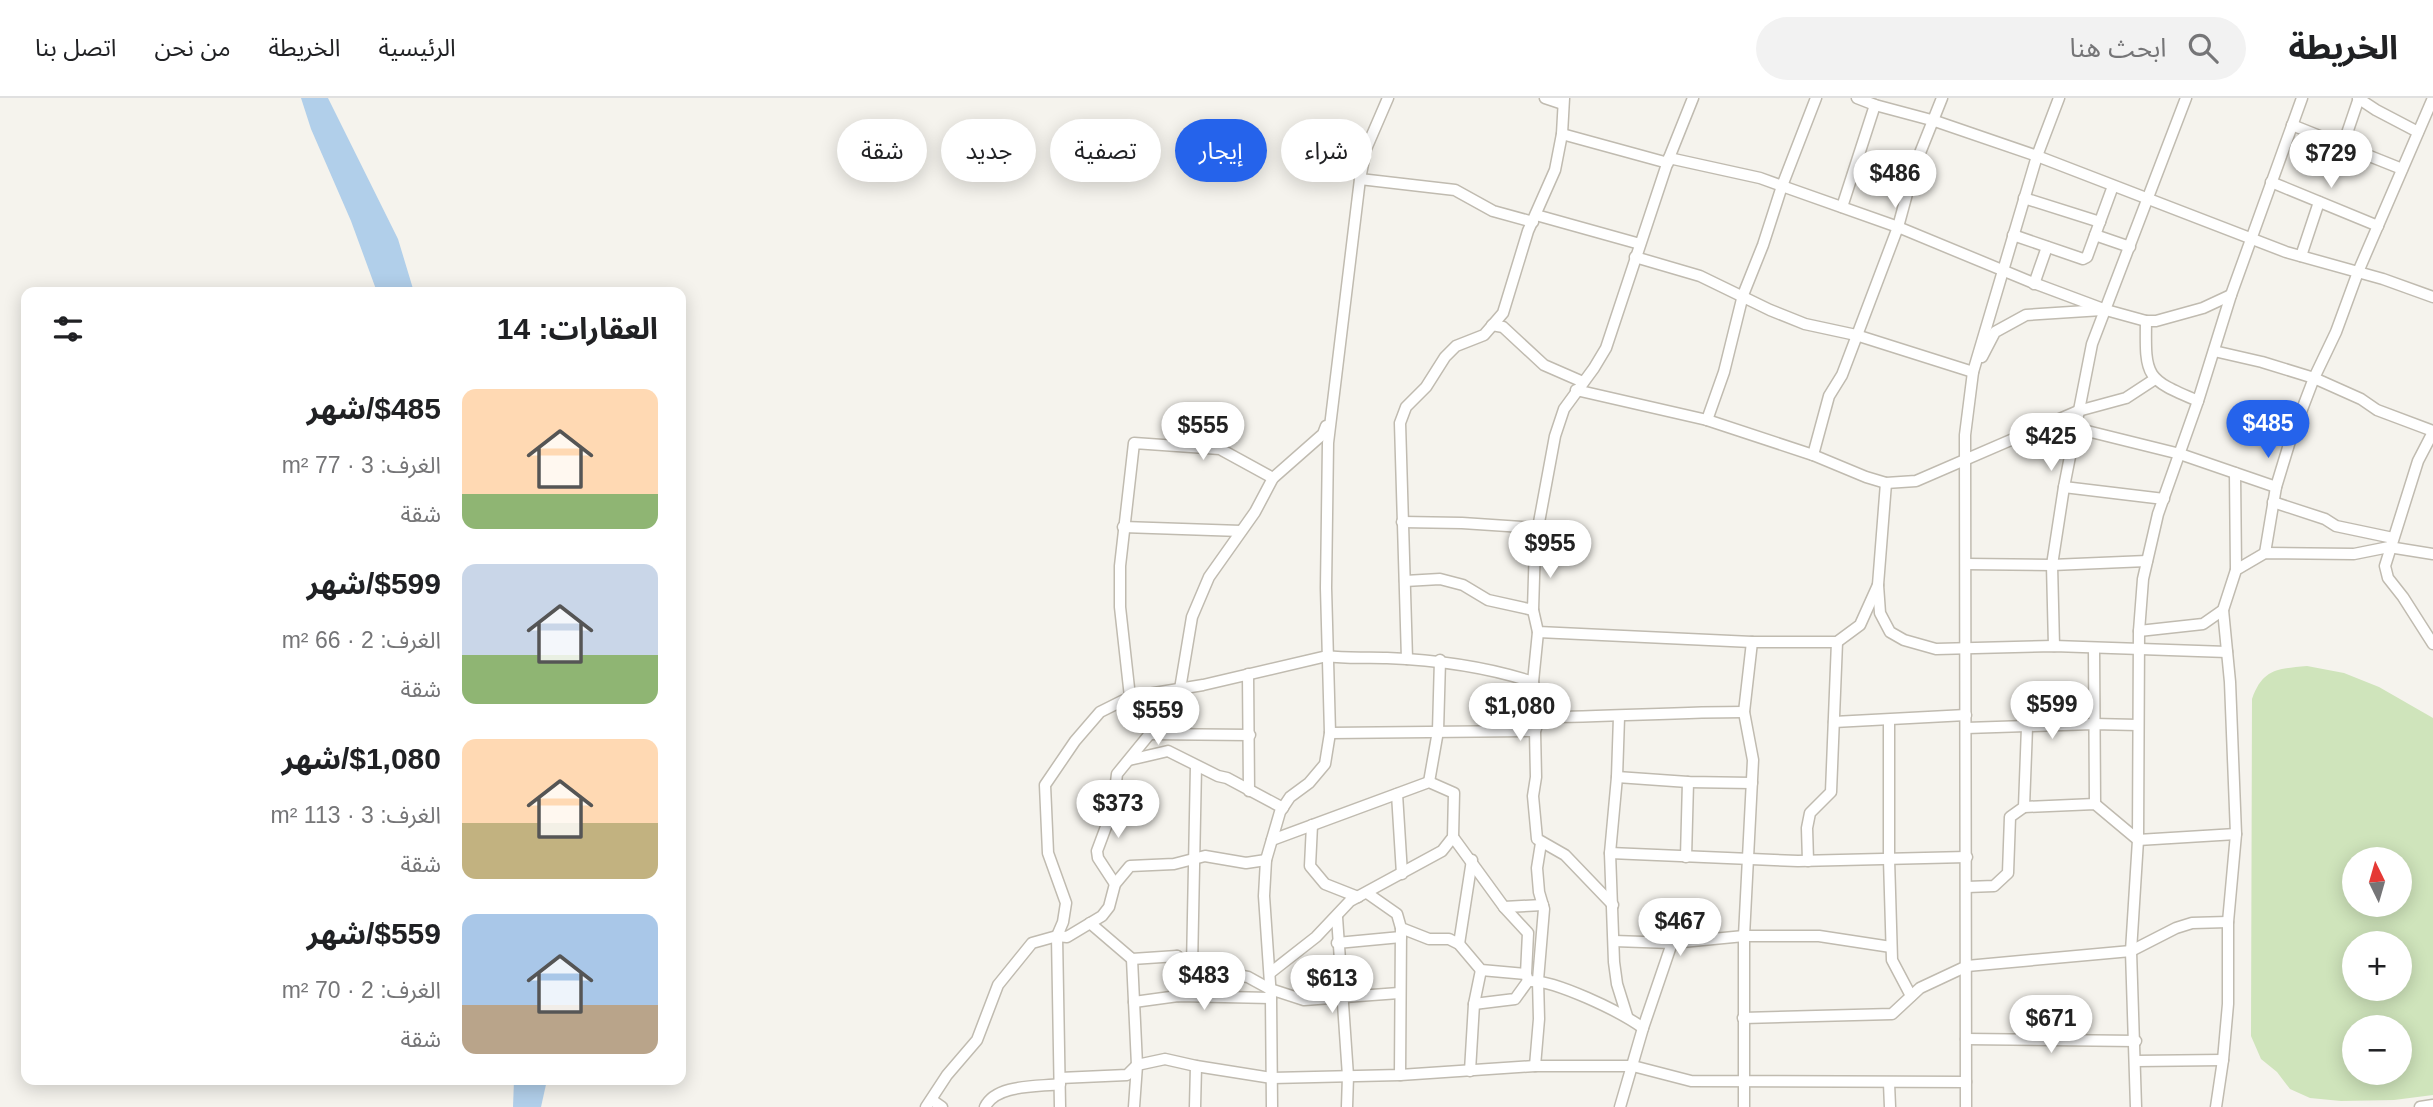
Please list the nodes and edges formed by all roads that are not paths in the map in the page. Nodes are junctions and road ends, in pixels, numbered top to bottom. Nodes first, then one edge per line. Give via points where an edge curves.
1 (1388, 98) edge
2 (1545, 98) edge
3 (1693, 98) edge
4 (1816, 98) edge
5 (1857, 98) edge
6 (1942, 98) edge
7 (2059, 98) edge
8 (2186, 98) edge
9 (2302, 98) edge
10 (2358, 98) edge
11 (2433, 98) edge
12 (1564, 101) edge
13 (1875, 105) junction
14 (1935, 121) junction
15 (2292, 125) junction
16 (2418, 132) junction
17 (1562, 134) junction
18 (1372, 135) edge
19 (2343, 145) junction
20 (2037, 156) junction
21 (1668, 161) junction
22 (2402, 169) junction
23 (1372, 180) edge
24 (1360, 182) edge
25 (2271, 182) junction
26 (1782, 186) junction
27 (2113, 186) junction
28 (2024, 198) junction
29 (2148, 199) junction
30 (2319, 202) junction
31 (1842, 207) junction
32 (1535, 218) junction
33 (2100, 222) junction
34 (2378, 226) junction
35 (1898, 227) junction
36 (2013, 235) junction
37 (2095, 235) junction
38 (2252, 237) junction
39 (1640, 244) junction
40 (2047, 247) junction
41 (2130, 247) junction
42 (2301, 256) junction
43 (1635, 257) junction
44 (2003, 271) junction
45 (2358, 272) junction
46 (2034, 284) junction
47 (1743, 295) junction
48 (2231, 295) junction
49 (2433, 297) edge
50 (2106, 310) junction
51 (2146, 321) junction
52 (1492, 325) junction
53 (1856, 335) junction
54 (2214, 351) junction
55 (1973, 372) junction
56 (2314, 378) junction
57 (2155, 379) junction
58 (1580, 386) junction
59 (2198, 401) junction
60 (1332, 405) junction
61 (2078, 411) junction
62 (1707, 421) junction
63 (2075, 428) junction
64 (2433, 431) edge
65 (2180, 454) junction
66 (1813, 455) junction
67 (1966, 460) junction
68 (2235, 473) junction
69 (1273, 478) junction
70 (1886, 483) junction
71 (2064, 487) junction
72 (2276, 487) junction
73 (2164, 499) junction
74 (2273, 502) junction
75 (1402, 522) junction
76 (1123, 527) junction
77 (1538, 528) junction
78 (1241, 531) junction
79 (2391, 543) junction
80 (2265, 553) junction
81 (2433, 554) edge
82 (2147, 561) junction
83 (1966, 564) junction
84 (2052, 565) junction
85 (2236, 570) junction
86 (1405, 581) junction
87 (1878, 585) junction
88 (1533, 610) junction
89 (2222, 610) junction
90 (2139, 631) junction
91 (1538, 632) junction
92 (1752, 642) junction
93 (1837, 642) junction
94 (2433, 644) edge
95 (2053, 646) junction
96 (1966, 648) junction
97 (2094, 648) junction
98 (2139, 649) junction
99 (2227, 652) junction
100 (1327, 656) junction
101 (1407, 659) junction
102 (1440, 660) junction
103 (1248, 674) junction
104 (1532, 682) junction
105 (1180, 689) junction
106 (1130, 697) junction
107 (1744, 712) junction
108 (1966, 715) junction
109 (1619, 717) junction
110 (1541, 718) junction
111 (1889, 720) junction
112 (1834, 722) junction
113 (2093, 724) junction
114 (2138, 725) junction
115 (2026, 727) junction
116 (1966, 728) junction
117 (1438, 731) junction
118 (1535, 731) junction
119 (1330, 733) junction
120 (1149, 734) junction
121 (1250, 735) junction
122 (1129, 760) junction
123 (1196, 766) junction
124 (1617, 777) junction
125 (1429, 782) junction
126 (1688, 782) junction
127 (1752, 783) junction
128 (1248, 791) junction
129 (1398, 794) junction
130 (2095, 804) junction
131 (2024, 807) junction
132 (1283, 808) junction
133 (1312, 825) junction
134 (2236, 834) junction
135 (1452, 837) junction
136 (1272, 840) junction
137 (2138, 840) junction
138 (1541, 843) junction
139 (1610, 853) junction
140 (1686, 857) junction
141 (1967, 857) junction
142 (1195, 858) junction
143 (1748, 859) junction
144 (1889, 859) junction
145 (1266, 860) junction
146 (1472, 860) junction
147 (1808, 861) junction
148 (1402, 874) junction
149 (1115, 884) junction
150 (1967, 887) junction
151 (1362, 895) junction
152 (1543, 905) junction
153 (1613, 905) junction
154 (1504, 907) junction
155 (1337, 917) junction
156 (2228, 922) junction
157 (1090, 923) junction
158 (1401, 933) junction
159 (1528, 933) junction
160 (1542, 934) junction
161 (1057, 936) junction
162 (1744, 936) junction
163 (1614, 941) junction
164 (1337, 943) junction
165 (1672, 943) junction
166 (1459, 944) junction
167 (1891, 947) junction
168 (2131, 951) junction
169 (1177, 956) junction
170 (1132, 959) junction
171 (1966, 966) junction
172 (1192, 967) junction
173 (1481, 970) junction
174 (1270, 973) junction
175 (1531, 978) junction
176 (1271, 993) junction
177 (1399, 993) junction
178 (1178, 996) junction
179 (1911, 996) junction
180 (1342, 999) junction
181 (1134, 1002) junction
182 (1474, 1004) junction
183 (1626, 1016) junction
184 (1743, 1018) junction
185 (1643, 1028) junction
186 (1966, 1039) junction
187 (2136, 1041) junction
188 (2223, 1060) junction
189 (2136, 1061) junction
190 (1137, 1065) junction
191 (1196, 1066) junction
192 (1535, 1066) junction
193 (1633, 1066) junction
194 (1470, 1071) junction
195 (1400, 1075) junction
196 (1348, 1076) junction
197 (1272, 1078) junction
198 (1060, 1081) junction
199 (1742, 1082) junction
200 (1966, 1082) junction
201 (1889, 1083) junction
202 (929, 1104) edge
203 (2433, 1105) edge
204 (942, 1107) edge
205 (985, 1107) edge
206 (1060, 1107) edge
207 (1134, 1107) edge
208 (1195, 1107) edge
209 (1272, 1107) edge
210 (1347, 1107) edge
211 (1620, 1107) edge
212 (1744, 1107) edge
213 (1889, 1107) edge
214 (1966, 1107) edge
215 (2136, 1107) edge
216 (2216, 1107) edge
217 (2420, 1107) edge

1 - 18 street
2 - 12 street
3 - 21 street
4 - 26 street
5 - 13 street
6 - 14 street
7 - 20 street
8 - 29 street
9 - 15 street
10 - 16 street
10 - 19 street
11 - 16 street
12 - 17 street
13 - 14 street
13 - 31 street
14 - 20 street
14 - 35 street via 1914,169
15 - 19 street
15 - 25 street
16 - 22 street
17 - 21 street
17 - 32 street via 1555,170
19 - 22 street
20 - 27 street
20 - 28 street
21 - 26 street
21 - 39 street
22 - 34 street
23 - 32 street via 1455,190 1493,211
24 - 60 street
25 - 30 street
25 - 38 street
26 - 31 street
26 - 47 street
27 - 29 street
27 - 33 street
28 - 33 street
28 - 36 street
29 - 38 street
29 - 41 street
30 - 34 street
30 - 42 street
31 - 35 street
32 - 39 street
32 - 52 street via 1503,313
33 - 37 street
34 - 45 street
35 - 44 street
35 - 53 street
36 - 40 street
36 - 44 street
37 - 40 street via 2083,259
37 - 41 street
38 - 42 street
38 - 48 street
39 - 43 street
40 - 46 street
41 - 50 street
42 - 45 street
43 - 47 street via 1700,276
43 - 58 street via 1606,348
44 - 46 street
44 - 55 street
45 - 49 street
45 - 56 street
46 - 50 street
47 - 53 street via 1805,324
47 - 62 street
48 - 51 street via 2183,314
48 - 54 street
50 - 51 street
50 - 55 street via 2026,316 1995,332
50 - 61 street via 2092,344
51 - 57 street via 2145,360
52 - 58 street via 1503,327 1544,365
52 - 75 street via 1484,335 1456,346 1406,407 1399,438
53 - 55 street
53 - 66 street via 1829,396
54 - 56 street
54 - 59 street
55 - 67 street
56 - 64 street via 2377,410
56 - 72 street
57 - 59 street
57 - 61 street via 2126,398
58 - 62 street
58 - 77 street via 1564,408 1555,436
59 - 65 street
60 - 69 street via 1323,434
60 - 100 street
61 - 63 street
61 - 67 street
62 - 66 street
63 - 65 street
63 - 71 street
64 - 79 street via 2418,461
65 - 68 street
65 - 73 street
66 - 70 street
67 - 70 street via 1916,481
67 - 83 street
68 - 72 street
68 - 85 street
69 - 76 street via 1220,449 1134,443
69 - 78 street
70 - 87 street
71 - 73 street
71 - 84 street
72 - 74 street
73 - 82 street
74 - 79 street
74 - 80 street
75 - 77 street
75 - 86 street
76 - 78 street
76 - 106 street via 1120,607
77 - 88 street
78 - 105 street via 1200,595
79 - 80 street via 2354,554
79 - 81 street
79 - 94 street via 2385,572
80 - 85 street
82 - 84 street
82 - 90 street
83 - 84 street
83 - 96 street
84 - 95 street
85 - 89 street
86 - 88 street via 1440,579 1488,600
86 - 101 street
87 - 93 street via 1860,625
87 - 96 street via 1880,613 1890,632 1936,649
88 - 91 street
89 - 90 street via 2203,624
89 - 99 street
90 - 98 street
91 - 92 street
91 - 104 street
92 - 93 street
92 - 107 street
93 - 112 street
95 - 96 street
95 - 97 street
96 - 108 street
97 - 98 street
97 - 113 street
98 - 99 street
98 - 114 street
99 - 134 street
100 - 101 street
100 - 103 street
100 - 119 street
101 - 102 street
102 - 104 street via 1494,669
102 - 117 street
103 - 105 street
103 - 121 street
104 - 110 street
105 - 106 street
105 - 120 street
106 - 161 street via 1100,712 1045,785 1048,853 1066,903
107 - 109 street
107 - 127 street via 1753,760
108 - 111 street
108 - 116 street
109 - 110 street
109 - 124 street
110 - 118 street
111 - 112 street
111 - 144 street
112 - 147 street via 1830,792 1810,813
113 - 114 street
113 - 115 street
113 - 130 street
114 - 137 street
115 - 116 street
115 - 131 street
116 - 141 street
117 - 118 street
117 - 119 street
117 - 125 street
118 - 138 street via 1533,796
119 - 132 street via 1325,764
120 - 121 street
120 - 122 street
121 - 128 street
122 - 123 street via 1168,751
122 - 149 street via 1117,774 1113,808 1097,851
123 - 128 street
123 - 142 street
124 - 126 street
124 - 139 street
125 - 129 street
125 - 135 street via 1454,793
126 - 127 street
126 - 140 street
127 - 143 street
128 - 132 street
129 - 133 street
129 - 148 street
130 - 131 street
130 - 137 street
131 - 150 street via 2010,817 2008,873 1994,886
132 - 136 street
133 - 136 street
133 - 151 street via 1310,866 1325,884
134 - 137 street
134 - 156 street
135 - 146 street
135 - 148 street via 1442,851
136 - 145 street
137 - 168 street
138 - 152 street via 1537,868
138 - 153 street via 1565,855
139 - 140 street
139 - 153 street
140 - 143 street
141 - 144 street
141 - 150 street
142 - 145 street via 1246,863
142 - 149 street via 1130,866
142 - 172 street
143 - 147 street
143 - 162 street
144 - 147 street
144 - 167 street
145 - 174 street
146 - 154 street
146 - 166 street
148 - 151 street
149 - 157 street via 1110,907
150 - 171 street
151 - 155 street
151 - 158 street via 1397,914
152 - 154 street
152 - 160 street
153 - 163 street
154 - 159 street
155 - 164 street
155 - 174 street
156 - 168 street via 2192,923
156 - 188 street
157 - 161 street via 1067,937
157 - 170 street
158 - 164 street
158 - 166 street
158 - 177 street
159 - 160 street
159 - 175 street
160 - 175 street
161 - 198 street
161 - 202 street via 1032,943 998,985 977,1040
162 - 165 street
162 - 167 street via 1819,936
162 - 184 street
163 - 165 street
163 - 183 street via 1617,984
164 - 180 street
165 - 185 street
166 - 173 street
167 - 179 street via 1892,960
168 - 171 street
168 - 187 street
169 - 170 street
169 - 172 street
169 - 178 street
170 - 181 street
171 - 179 street
171 - 186 street
172 - 176 street via 1248,977
173 - 175 street
173 - 182 street
174 - 176 street
175 - 182 street via 1515,999
175 - 183 street
175 - 192 street via 1539,1019
176 - 178 street
176 - 180 street via 1304,1000
176 - 197 street
177 - 180 street
177 - 195 street
178 - 181 street
179 - 184 street via 1892,1014
180 - 196 street
181 - 190 street
182 - 194 street
183 - 185 street
184 - 199 street
185 - 193 street
186 - 187 street
186 - 200 street
187 - 189 street
188 - 189 street
188 - 216 street
189 - 215 street
190 - 191 street via 1165,1059
190 - 198 street via 1127,1074
190 - 207 street
191 - 197 street
191 - 208 street
192 - 193 street
192 - 194 street
193 - 199 street via 1692,1082
193 - 211 street
194 - 195 street
195 - 196 street
196 - 197 street
196 - 210 street
197 - 209 street
198 - 205 street via 1004,1091 993,1095
198 - 206 street
199 - 201 street
199 - 212 street
200 - 201 street
200 - 214 street
201 - 213 street
202 - 204 street
203 - 217 street

